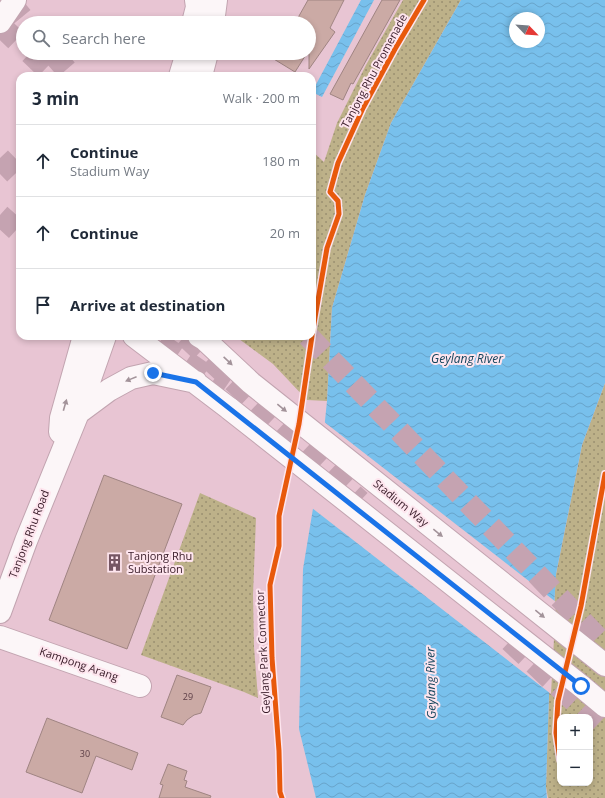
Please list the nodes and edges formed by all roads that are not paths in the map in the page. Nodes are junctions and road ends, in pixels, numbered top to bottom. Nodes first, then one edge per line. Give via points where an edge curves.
1 (15, 0) edge
2 (196, 0) edge
3 (216, 0) edge
4 (195, 16) edge
5 (214, 16) edge
6 (0, 22) edge
7 (185, 60) edge
8 (205, 60) edge
9 (181, 72) edge
10 (202, 72) edge
11 (83, 340) edge
12 (104, 340) edge
13 (139, 340) edge
14 (205, 340) edge
15 (196, 382) junction
16 (78, 413) junction
17 (59, 457) junction
18 (0, 612) edge
19 (9, 640) edge
20 (600, 662) edge
21 (140, 686) dead end
22 (605, 706) edge

1 - 6 street
2 - 4 street
3 - 5 street
7 - 9 street
8 - 10 street
17 -> 11 street, Tanjong Rhu Road via 61,418
12 - 16 street, Tanjong Rhu Road
13 - 15 street
14 -> 20 street, Stadium Way via 252,383
15 -> 16 street via 153,373 131,378 109,390
15 - 22 street, bridge
16 - 17 street, Tanjong Rhu Road
17 - 18 street, Tanjong Rhu Road
19 - 21 street, Kampong Arang

